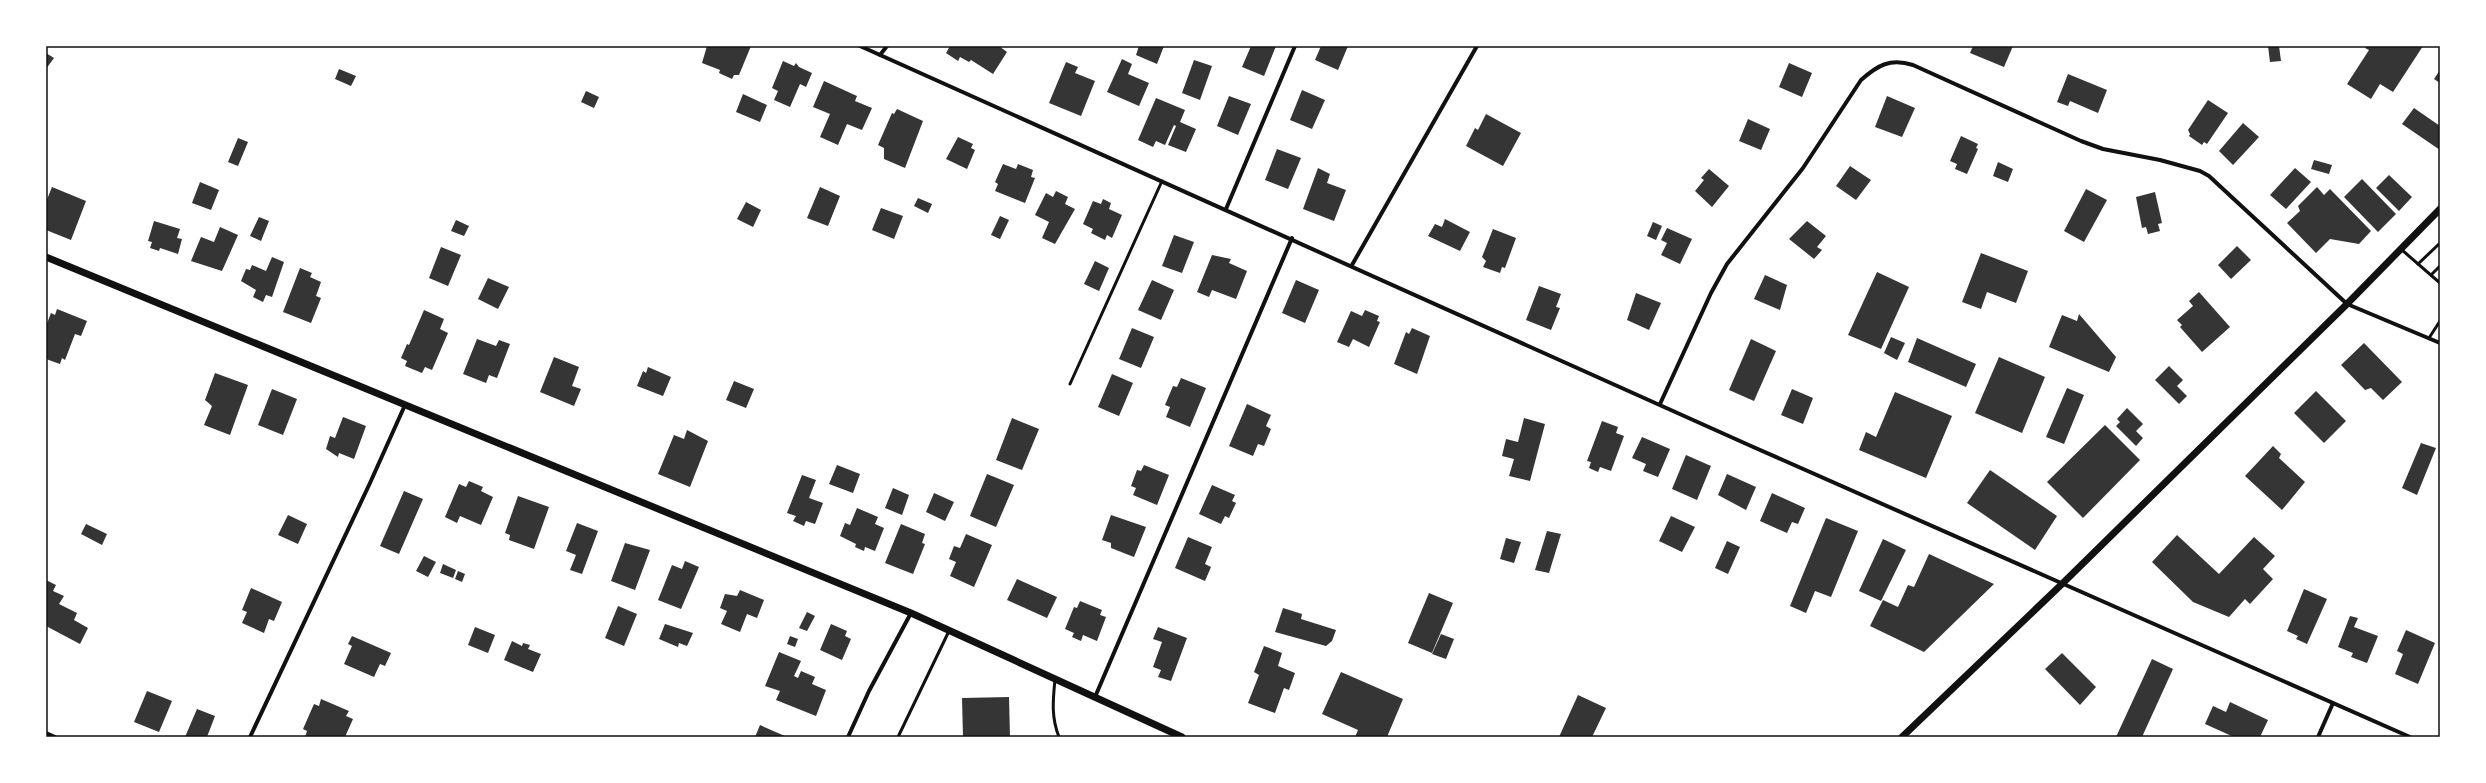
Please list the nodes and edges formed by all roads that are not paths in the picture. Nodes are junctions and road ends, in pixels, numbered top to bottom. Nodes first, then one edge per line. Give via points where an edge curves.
1 (860, 46) edge
2 (887, 46) edge
3 (1295, 46) edge
4 (1476, 46) edge
5 (880, 56) junction
6 (1162, 181) junction
7 (1226, 209) junction
8 (2440, 209) edge
9 (1292, 238) junction
10 (2439, 244) dead end
11 (2400, 248) junction
12 (46, 257) edge
13 (2418, 264) junction
14 (1352, 265) junction
15 (2440, 266) edge
16 (2431, 275) junction
17 (2440, 283) edge
18 (2347, 304) junction
19 (2440, 321) edge
20 (2429, 338) junction
21 (2440, 343) edge
22 (1070, 384) dead end
23 (1660, 404) junction
24 (404, 405) junction
25 (2063, 583) junction
26 (911, 613) junction
27 (949, 631) junction
28 (1056, 679) junction
29 (1095, 697) junction
30 (2333, 703) junction
31 (46, 734) edge
32 (55, 737) edge
33 (250, 737) edge
34 (848, 737) edge
35 (898, 737) edge
36 (1059, 737) edge
37 (1182, 737) edge
38 (1902, 737) edge
39 (2318, 737) edge
40 (2410, 737) edge

1 - 5 street
2 - 5 street
3 - 7 street
4 - 14 street
5 - 6 street
6 - 7 street
6 - 22 lane
7 - 9 street
8 - 11 street
9 - 14 street
9 - 29 street
10 - 13 lane
11 - 13 lane
11 - 18 street
12 - 24 street
13 - 16 lane
14 - 23 street
15 - 16 lane
16 - 17 lane
18 - 20 street
18 - 23 street via 2296,259 2220,184 2200,171 2103,149 1913,64 1890,61 1861,80 1803,168 1727,264
18 - 25 street
19 - 20 lane
20 - 21 street
23 - 25 street
24 - 26 street
24 - 33 street
25 - 30 street
25 - 38 street
26 - 27 street
26 - 34 street via 869,691
27 - 28 street
27 - 35 lane
28 - 29 street
28 - 36 lane via 1052,707
29 - 37 street
30 - 39 street
30 - 40 street
31 - 32 street

